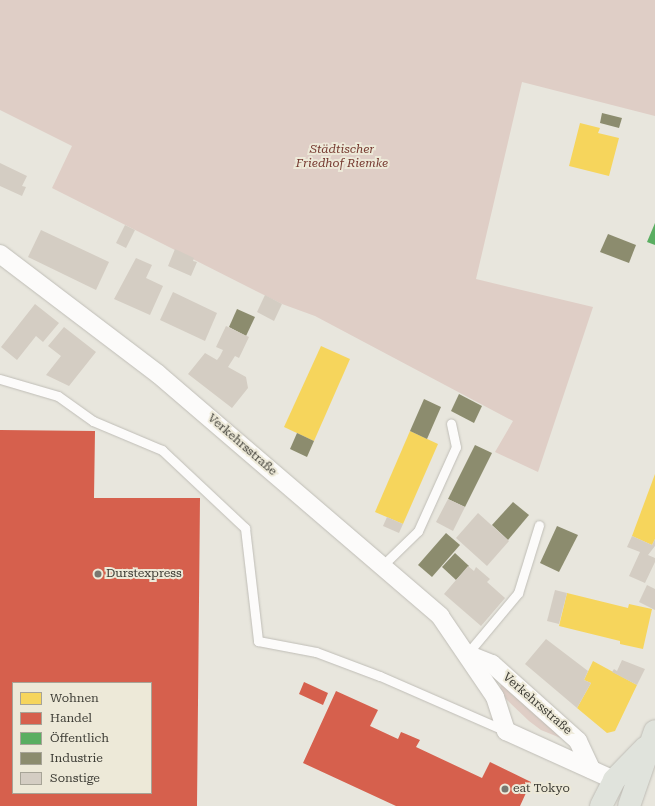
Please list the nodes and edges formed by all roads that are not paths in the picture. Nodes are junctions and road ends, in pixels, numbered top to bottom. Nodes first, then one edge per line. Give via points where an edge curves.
1 (0, 254) edge
2 (0, 378) edge
3 (451, 424) dead end
4 (539, 525) dead end
5 (382, 566) junction
6 (468, 654) junction
7 (506, 731) junction
8 (652, 737) edge
9 (591, 769) junction
10 (614, 780) junction
11 (601, 806) edge
12 (611, 806) edge
13 (629, 806) edge

1 - 5 street, Verkehrsstraße via 158,374
2 - 7 lane via 58,396 93,420 162,450 245,528 258,641 316,652 380,676
3 - 5 lane via 456,447 418,532
4 - 6 lane via 518,593
5 - 6 street, Verkehrsstraße via 440,616
6 - 7 street, Verkehrsstraße via 495,697
6 - 9 street, Verkehrsstraße via 492,664 578,741
7 - 9 street, Verkehrsstraße
8 - 10 main road
8 - 13 main road
9 - 10 street, Verkehrsstraße
10 - 11 main road
10 - 12 main road

